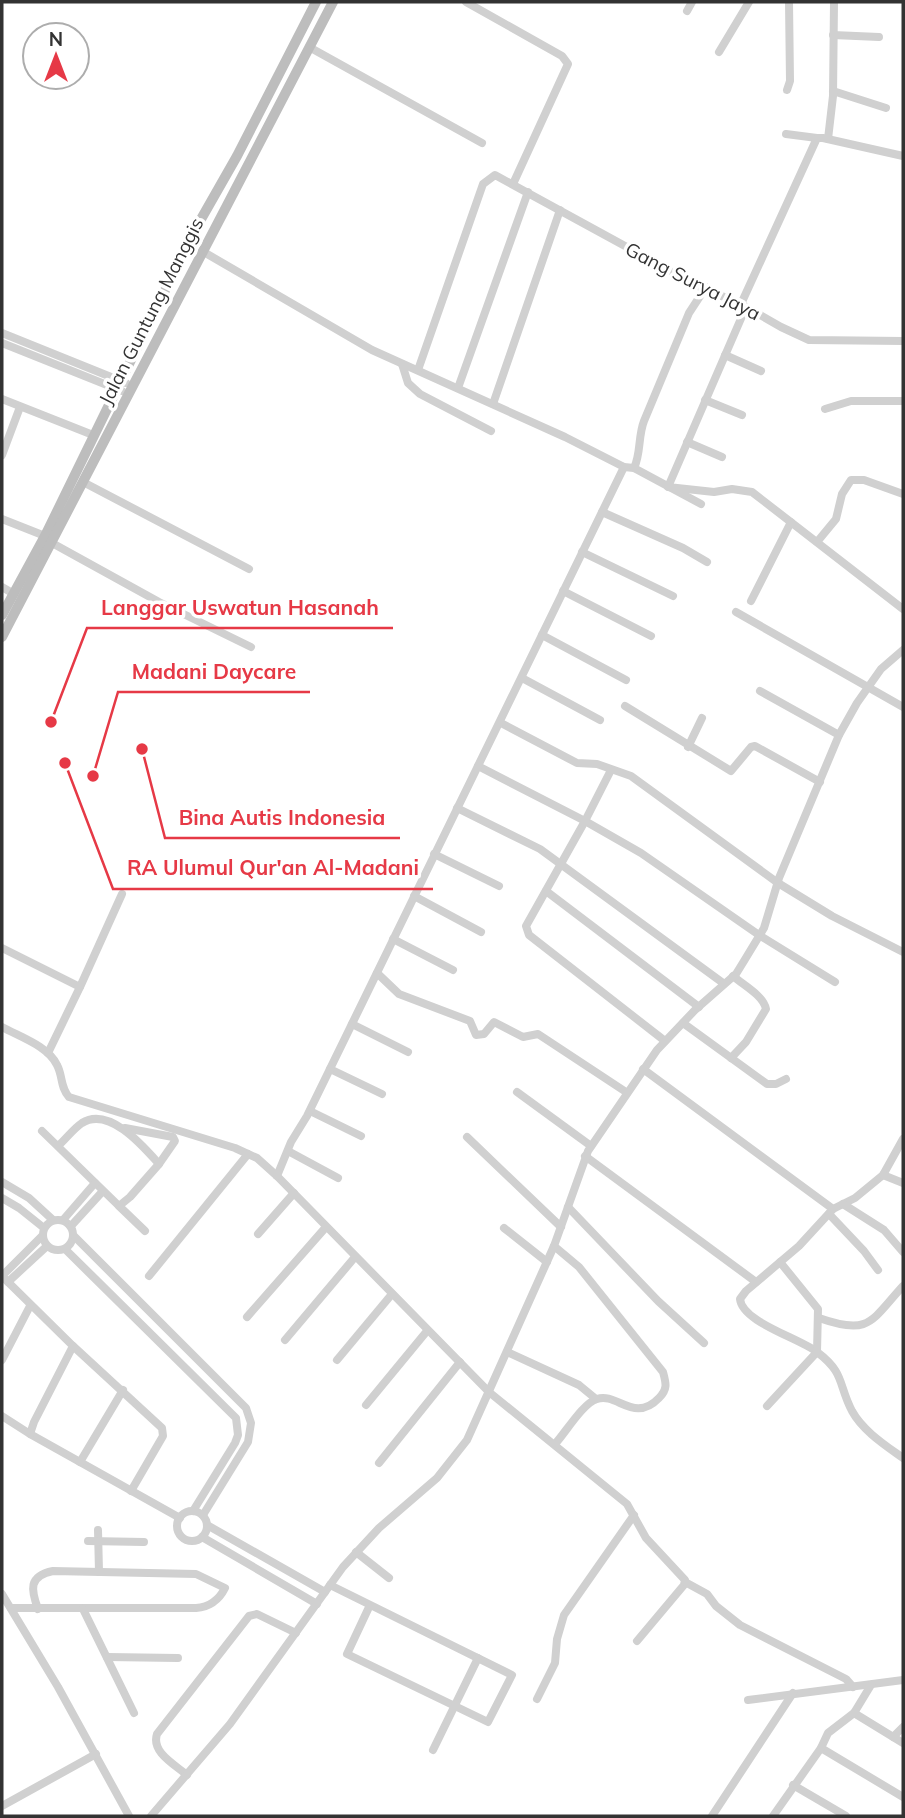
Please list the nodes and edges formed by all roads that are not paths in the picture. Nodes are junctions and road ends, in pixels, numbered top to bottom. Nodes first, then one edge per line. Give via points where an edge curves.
1 (316, 2) edge
2 (333, 2) edge
3 (466, 2) edge
4 (692, 2) edge
5 (749, 2) edge
6 (789, 2) edge
7 (834, 2) edge
8 (687, 10) dead end
9 (833, 35) junction
10 (879, 37) dead end
11 (309, 47) junction
12 (719, 52) dead end
13 (787, 90) dead end
14 (833, 91) junction
15 (886, 108) dead end
16 (786, 134) dead end
17 (817, 138) junction
18 (828, 139) junction
19 (482, 143) dead end
20 (237, 156) junction
21 (903, 156) edge
22 (249, 162) junction
23 (513, 184) junction
24 (528, 192) junction
25 (560, 210) junction
26 (202, 251) junction
27 (706, 287) junction
28 (743, 305) junction
29 (2, 333) edge
30 (903, 341) edge
31 (2, 342) edge
32 (725, 355) junction
33 (402, 364) junction
34 (418, 370) junction
35 (761, 371) dead end
36 (125, 388) junction
37 (458, 388) junction
38 (2, 399) edge
39 (705, 400) junction
40 (903, 401) edge
41 (493, 404) junction
42 (20, 407) junction
43 (825, 409) dead end
44 (742, 415) dead end
45 (491, 431) dead end
46 (93, 435) junction
47 (687, 442) junction
48 (2, 455) edge
49 (722, 457) dead end
50 (629, 468) junction
51 (83, 482) junction
52 (668, 486) junction
53 (903, 494) edge
54 (701, 504) dead end
55 (602, 512) junction
56 (2, 519) edge
57 (791, 522) junction
58 (49, 539) junction
59 (817, 542) junction
60 (582, 552) junction
61 (707, 562) dead end
62 (249, 569) dead end
63 (2, 587) edge
64 (563, 591) junction
65 (14, 594) junction
66 (673, 596) dead end
67 (751, 601) dead end
68 (903, 609) edge
69 (736, 612) dead end
70 (2, 615) edge
71 (542, 635) junction
72 (651, 636) dead end
73 (2, 637) edge
74 (251, 647) dead end
75 (903, 650) edge
76 (522, 678) junction
77 (626, 680) dead end
78 (869, 687) junction
79 (760, 691) dead end
80 (625, 706) dead end
81 (903, 707) edge
82 (702, 718) dead end
83 (600, 720) dead end
84 (501, 723) junction
85 (839, 735) junction
86 (688, 747) junction
87 (478, 766) junction
88 (611, 770) junction
89 (820, 782) junction
90 (457, 808) junction
91 (585, 821) junction
92 (434, 854) junction
93 (562, 864) junction
94 (778, 883) junction
95 (499, 886) dead end
96 (546, 891) junction
97 (122, 894) dead end
98 (414, 896) junction
99 (481, 932) dead end
100 (759, 935) junction
101 (393, 939) junction
102 (2, 948) edge
103 (903, 952) edge
104 (453, 970) dead end
105 (377, 973) junction
106 (733, 976) junction
107 (835, 982) dead end
108 (723, 983) junction
109 (80, 988) junction
110 (699, 1007) junction
111 (683, 1023) junction
112 (352, 1024) junction
113 (2, 1027) edge
114 (665, 1041) junction
115 (408, 1052) dead end
116 (48, 1053) junction
117 (732, 1058) junction
118 (330, 1069) junction
119 (643, 1069) junction
120 (786, 1079) dead end
121 (517, 1092) dead end
122 (626, 1092) junction
123 (382, 1094) dead end
124 (310, 1111) junction
125 (122, 1127) junction
126 (42, 1131) dead end
127 (361, 1136) dead end
128 (467, 1137) dead end
129 (903, 1139) edge
130 (58, 1146) junction
131 (591, 1146) junction
132 (288, 1151) junction
133 (248, 1154) junction
134 (585, 1156) junction
135 (159, 1164) junction
136 (883, 1175) junction
137 (278, 1176) junction
138 (338, 1178) dead end
139 (2, 1182) edge
140 (95, 1183) junction
141 (903, 1183) edge
142 (102, 1192) junction
143 (294, 1193) junction
144 (2, 1198) edge
145 (843, 1204) junction
146 (119, 1206) junction
147 (568, 1207) junction
148 (831, 1212) junction
149 (53, 1220) junction
150 (63, 1220) junction
151 (71, 1226) junction
152 (327, 1227) junction
153 (561, 1227) junction
154 (504, 1228) dead end
155 (145, 1231) dead end
156 (43, 1232) junction
157 (258, 1234) dead end
158 (74, 1236) junction
159 (47, 1246) junction
160 (554, 1246) junction
161 (65, 1249) junction
162 (903, 1252) edge
163 (355, 1257) junction
164 (547, 1262) junction
165 (780, 1262) junction
166 (878, 1270) dead end
167 (149, 1276) dead end
168 (4, 1278) edge
169 (756, 1282) junction
170 (903, 1286) edge
171 (392, 1294) junction
172 (30, 1306) junction
173 (247, 1317) dead end
174 (819, 1318) junction
175 (427, 1331) junction
176 (285, 1340) dead end
177 (704, 1343) dead end
178 (73, 1346) junction
179 (507, 1352) junction
180 (817, 1352) junction
181 (2, 1360) edge
182 (337, 1360) dead end
183 (460, 1362) junction
184 (123, 1390) junction
185 (489, 1392) junction
186 (596, 1399) junction
187 (366, 1405) dead end
188 (767, 1406) dead end
189 (2, 1416) edge
190 (30, 1434) junction
191 (555, 1444) junction
192 (903, 1458) edge
193 (80, 1462) junction
194 (379, 1463) dead end
195 (221, 1465) junction
196 (230, 1471) junction
197 (131, 1491) junction
198 (193, 1511) junction
199 (203, 1515) junction
200 (634, 1516) junction
201 (180, 1518) junction
202 (207, 1525) junction
203 (98, 1530) dead end
204 (202, 1537) junction
205 (88, 1541) dead end
206 (99, 1541) junction
207 (144, 1542) dead end
208 (356, 1552) junction
209 (257, 1553) junction
210 (251, 1566) junction
211 (99, 1572) junction
212 (389, 1578) dead end
213 (685, 1582) junction
214 (328, 1589) junction
215 (2, 1594) edge
216 (317, 1604) junction
217 (370, 1605) junction
218 (11, 1608) junction
219 (38, 1609) junction
220 (83, 1609) junction
221 (296, 1633) junction
222 (637, 1641) dead end
223 (107, 1657) junction
224 (178, 1657) dead end
225 (478, 1658) junction
226 (903, 1680) edge
227 (871, 1685) junction
228 (853, 1687) junction
229 (793, 1693) junction
230 (537, 1699) dead end
231 (748, 1700) dead end
232 (455, 1706) junction
233 (134, 1713) dead end
234 (854, 1713) junction
235 (903, 1727) edge
236 (892, 1737) junction
237 (903, 1743) edge
238 (821, 1748) junction
239 (433, 1750) dead end
240 (96, 1754) junction
241 (187, 1775) junction
242 (793, 1785) junction
243 (903, 1797) edge
244 (2, 1806) edge
245 (130, 1816) edge
246 (152, 1816) edge
247 (712, 1816) edge
248 (773, 1816) edge
249 (846, 1816) edge

1 - 20 street, Jalan Guntung Manggis
2 - 11 street, Jalan Guntung Manggis
3 - 23 street via 562,56 568,64
4 - 8 street
5 - 12 street
6 - 13 street
7 - 9 street
9 - 10 street
9 - 14 street
11 - 19 street
11 - 22 street, Jalan Guntung Manggis
14 - 15 street
14 - 18 street
16 - 17 street
17 - 18 street
17 - 28 street
18 - 21 street
20 - 22 street
20 - 36 street, Jalan Guntung Manggis via 192,235
22 - 26 street, Jalan Guntung Manggis
23 - 24 street, Gang Surya Jaya
23 - 34 street, Gang Surya Jaya via 495,175 483,184
24 - 25 street, Gang Surya Jaya
24 - 37 street
25 - 27 street, Gang Surya Jaya
25 - 41 street
26 - 33 street
26 - 36 street, Jalan Guntung Manggis
27 - 28 street, Gang Surya Jaya
27 - 50 street via 689,313 639,433 637,461
28 - 30 street, Gang Surya Jaya via 809,340
28 - 32 street
29 - 36 street
31 - 36 street
32 - 35 street
32 - 39 street
33 - 34 street
33 - 45 street via 408,383 420,394
34 - 37 street
36 - 46 street, Jalan Guntung Manggis
36 - 51 street, Jalan Guntung Manggis
37 - 41 street
38 - 42 street
39 - 44 street
39 - 47 street
40 - 43 street via 851,401
41 - 50 street
42 - 46 street
42 - 48 street
46 - 58 street, Jalan Guntung Manggis
47 - 49 street
47 - 52 street
50 - 52 street
50 - 55 street
51 - 58 street, Jalan Guntung Manggis
51 - 62 street
52 - 54 street
52 - 57 street via 752,492
53 - 59 street via 851,480 836,519
55 - 60 street
55 - 61 street
56 - 58 street
57 - 59 street
57 - 67 street
58 - 65 street, Jalan Guntung Manggis
58 - 73 street, Jalan Guntung Manggis
58 - 74 street
59 - 68 street
60 - 64 street
60 - 66 street
63 - 65 street
64 - 71 street
64 - 72 street
65 - 70 street, Jalan Guntung Manggis
69 - 78 street
71 - 76 street
71 - 77 street
75 - 78 street
76 - 83 street
76 - 84 street
78 - 81 street
78 - 85 street
79 - 85 street
80 - 86 street
82 - 86 street
84 - 87 street
84 - 88 street via 577,763
85 - 89 street
86 - 89 street via 730,771 751,747 760,746
87 - 90 street
87 - 91 street
88 - 91 street
88 - 94 street via 631,776
89 - 94 street
90 - 92 street
90 - 93 street
91 - 93 street
91 - 100 street via 641,853
92 - 95 street
92 - 98 street
93 - 96 street
93 - 108 street
94 - 100 street
94 - 103 street
96 - 110 street
96 - 114 street via 526,926 529,935
97 - 109 street
98 - 99 street
98 - 101 street
100 - 106 street
100 - 107 street
101 - 104 street
101 - 105 street
102 - 109 street
105 - 112 street
105 - 122 street via 399,994 470,1021 476,1035 484,1034 494,1022 523,1037 538,1034
106 - 108 street
106 - 117 street via 758,996 766,1009
108 - 110 street
109 - 116 street
110 - 111 street
111 - 114 street
111 - 117 street
112 - 115 street
112 - 118 street
113 - 116 street
114 - 119 street
116 - 133 street via 69,1097
117 - 120 street via 768,1084
118 - 123 street
118 - 124 street
119 - 122 street
119 - 148 street
121 - 131 street
122 - 131 street
124 - 127 street
124 - 132 street
125 - 130 street via 94,1119
125 - 135 street
125 - 135 street via 173,1137 172,1148
126 - 130 street
128 - 153 street
129 - 136 street
130 - 140 street
131 - 134 street
132 - 137 street
132 - 138 street
133 - 137 street
133 - 167 street
134 - 147 street
134 - 169 street
135 - 146 street
136 - 141 street
136 - 145 street
137 - 143 street
139 - 149 street
140 - 142 street
140 - 150 street
142 - 146 street
142 - 151 street
143 - 152 street
143 - 157 street
144 - 156 street
145 - 148 street
145 - 162 street via 884,1230
146 - 155 street
147 - 153 street
147 - 177 street
148 - 165 street
148 - 166 street
149 - 150 street
149 - 156 street
150 - 151 street
151 - 158 street
152 - 163 street
152 - 173 street
153 - 160 street
154 - 164 street
156 - 159 street
156 - 168 street
158 - 161 street
158 - 196 street via 246,1408 249,1436
159 - 161 street
159 - 168 street
160 - 164 street
160 - 186 street via 579,1267 663,1372 666,1383 659,1398 646,1408
161 - 195 street via 236,1418 238,1435
163 - 171 street
163 - 176 street
164 - 179 street
165 - 169 street
165 - 174 street via 815,1304
168 - 172 street
169 - 180 street via 743,1294 741,1306 765,1325
170 - 174 street via 869,1322 848,1326
171 - 175 street
171 - 182 street
172 - 178 street
172 - 181 street
174 - 180 street
175 - 183 street
175 - 187 street
178 - 184 street
178 - 190 street
179 - 185 street
179 - 186 street via 579,1385
180 - 188 street
180 - 192 street via 838,1372 852,1411 864,1427
183 - 185 street
183 - 194 street
184 - 193 street
184 - 197 street via 163,1432
185 - 191 street
185 - 208 street via 467,1440 452,1460
186 - 191 street
189 - 190 street
190 - 193 street
191 - 200 street via 627,1504
193 - 197 street
195 - 196 street
195 - 198 street
196 - 199 street
197 - 201 street
198 - 199 street
198 - 201 street
199 - 202 street
200 - 213 street via 646,1538
200 - 230 street via 564,1615 555,1663
201 - 204 street via 177,1528 183,1537 192,1541
202 - 204 street
202 - 209 street
203 - 206 street
204 - 210 street
205 - 206 street
206 - 207 street
206 - 211 street
208 - 212 street
208 - 214 street
209 - 210 street
209 - 214 street
210 - 216 street
211 - 219 street via 46,1572 31,1589
211 - 220 street via 196,1574 225,1589 206,1607
213 - 222 street
213 - 228 street via 707,1594 740,1625 846,1679
214 - 216 street
214 - 217 street
215 - 218 street
216 - 221 street
217 - 225 street
217 - 232 street via 347,1654
218 - 219 street
218 - 240 street
219 - 220 street
220 - 223 street
221 - 241 street
221 - 241 street via 257,1614 249,1616 157,1734 156,1748
223 - 224 street
223 - 233 street
225 - 232 street
225 - 232 street via 512,1675 488,1722
226 - 227 street
227 - 228 street
227 - 234 street
228 - 229 street
229 - 231 street
229 - 247 street
232 - 239 street
234 - 236 street
234 - 238 street via 828,1733
235 - 236 street
236 - 237 street
238 - 242 street
238 - 243 street
240 - 244 street
240 - 245 street
241 - 246 street
242 - 248 street
242 - 249 street

